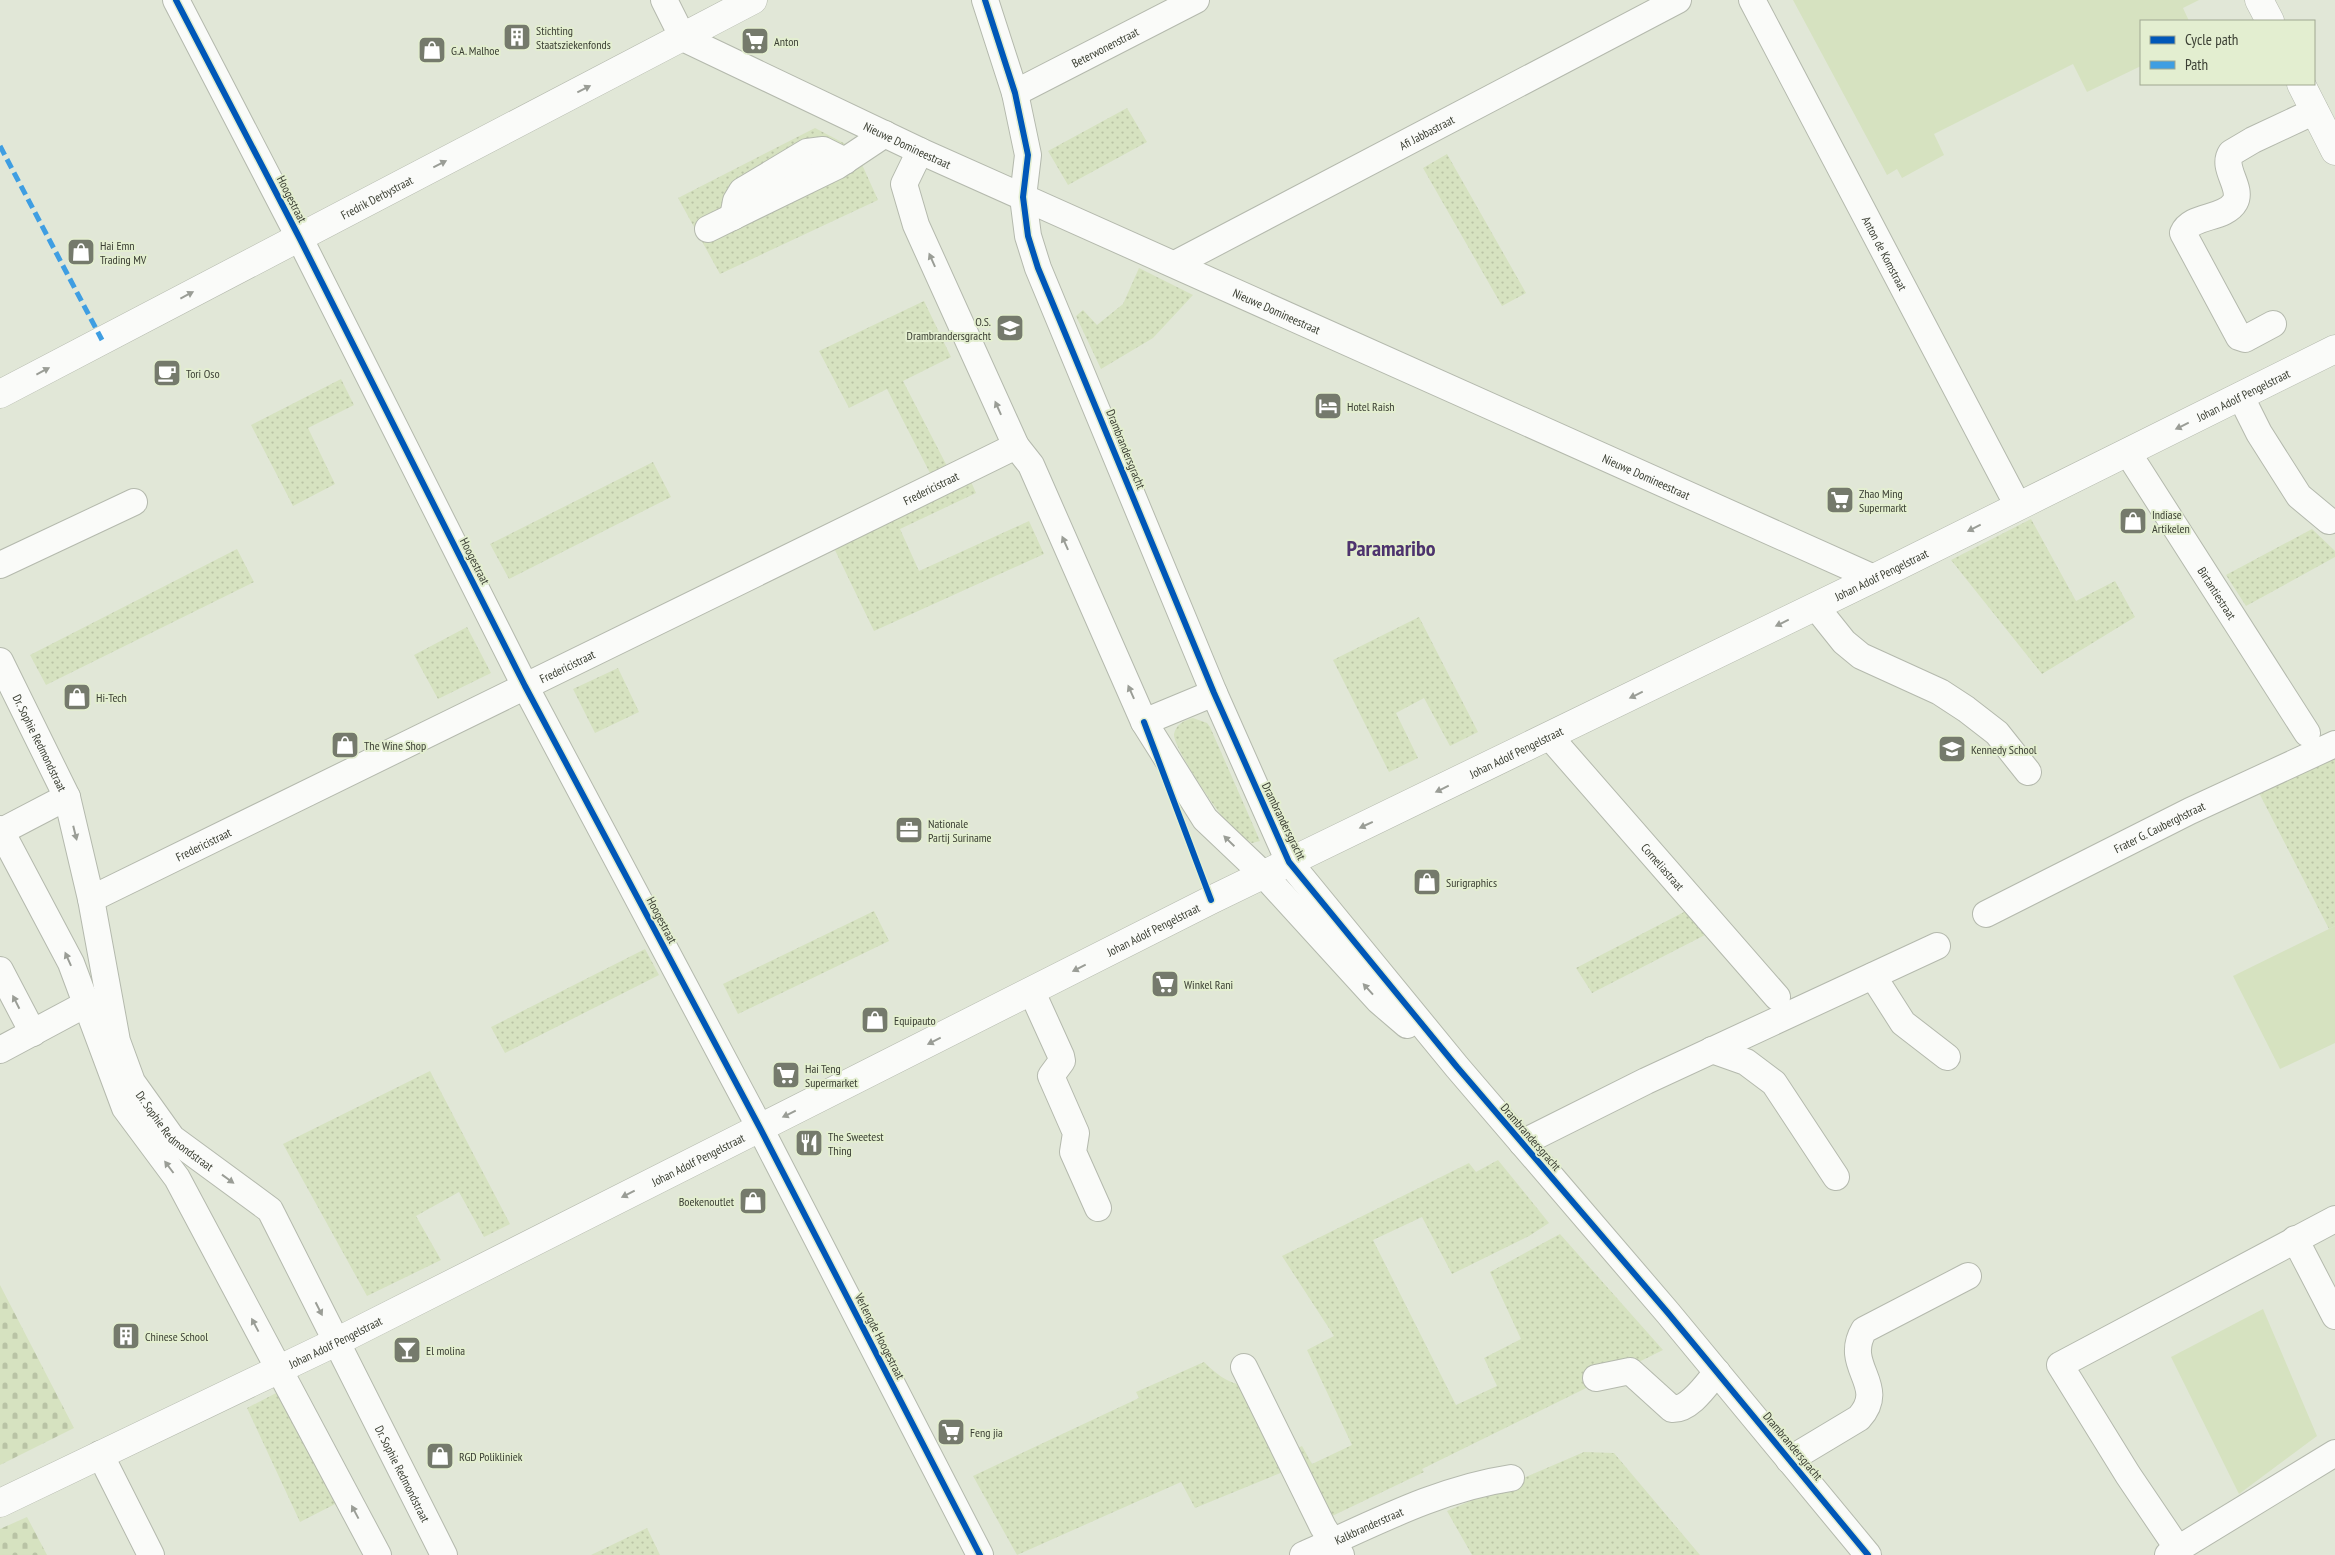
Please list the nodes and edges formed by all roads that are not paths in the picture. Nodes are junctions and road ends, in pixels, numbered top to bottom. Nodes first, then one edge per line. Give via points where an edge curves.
1 (176, 0) edge
2 (664, 0) edge
3 (753, 0) edge
4 (985, 0) edge
5 (1196, 0) edge
6 (1678, 0) edge
7 (1752, 0) edge
8 (2259, 0) edge
9 (2269, 20) edge
10 (683, 38) junction
11 (2302, 85) edge
12 (1015, 93) junction
13 (2315, 111) junction
14 (885, 134) junction
15 (920, 151) junction
16 (2335, 151) edge
17 (1023, 197) junction
18 (708, 229) dead end
19 (299, 237) junction
20 (1175, 264) junction
21 (2273, 324) dead end
22 (2335, 349) edge
23 (0, 394) edge
24 (2241, 397) junction
25 (1016, 446) junction
26 (2128, 453) junction
27 (134, 502) dead end
28 (2018, 506) junction
29 (2329, 521) dead end
30 (0, 565) edge
31 (1874, 578) junction
32 (1816, 606) junction
33 (0, 661) edge
34 (525, 686) junction
35 (1214, 693) junction
36 (1144, 722) junction
37 (2307, 733) dead end
38 (1550, 737) junction
39 (2335, 744) edge
40 (2028, 772) dead end
41 (67, 798) junction
42 (0, 831) edge
43 (1289, 862) junction
44 (1264, 875) junction
45 (91, 899) junction
46 (1986, 914) dead end
47 (1937, 946) dead end
48 (0, 970) edge
49 (1873, 976) junction
50 (1032, 992) junction
51 (1777, 997) dead end
52 (98, 1002) junction
53 (33, 1033) junction
54 (0, 1050) edge
55 (1712, 1050) junction
56 (1947, 1057) dead end
57 (1457, 1067) junction
58 (760, 1128) junction
59 (1522, 1144) junction
60 (1836, 1177) dead end
61 (1098, 1208) dead end
62 (2335, 1219) edge
63 (2295, 1239) junction
64 (1968, 1276) dead end
65 (2335, 1316) edge
66 (336, 1342) junction
67 (1244, 1367) dead end
68 (278, 1368) junction
69 (1718, 1372) junction
70 (1596, 1378) dead end
71 (2335, 1453) edge
72 (100, 1454) junction
73 (1789, 1460) junction
74 (1511, 1478) dead end
75 (0, 1503) edge
76 (1336, 1549) edge
77 (2173, 1552) edge
78 (151, 1555) edge
79 (378, 1555) edge
80 (444, 1555) edge
81 (980, 1555) edge
82 (1304, 1555) edge
83 (1868, 1555) edge

1 - 19 street, Hoogestraat
2 - 10 street
3 - 10 main road, Fredrik Derbystraat
4 - 12 street, Drambrandersgracht
5 - 12 street, Beterwonenstraat
6 - 20 street, Afi Jabbastraat
7 - 28 street, Anton de Komstraat
8 - 9 main road
10 - 14 street, Nieuwe Domineestraat
19 -> 10 main road, Fredrik Derbystraat
11 - 13 main road
12 - 17 street, Drambrandersgracht via 1028,155
13 - 16 main road
13 - 21 street via 2232,153 2228,163 2236,195 2234,203 2228,209 2188,226 2183,234 2239,337 2246,339
14 - 15 street, Nieuwe Domineestraat
14 - 18 street via 845,161 823,150 807,152 742,191 733,217
15 - 17 street, Nieuwe Domineestraat
25 -> 15 street, Drambrandersgracht via 916,225 904,184
17 - 20 street, Nieuwe Domineestraat
17 - 35 street, Drambrandersgracht via 1028,236 1038,268
23 -> 19 main road, Fredrik Derbystraat
19 - 34 street, Hoogestraat
20 - 31 street, Nieuwe Domineestraat
22 - 24 main road, Johan Adolf Pengelstraat
24 -> 26 main road, Johan Adolf Pengelstraat
24 - 29 street via 2259,433 2299,496
25 - 34 street, Fredericistraat
36 -> 25 street, Drambrandersgracht via 1031,465
26 - 28 main road, Johan Adolf Pengelstraat
26 - 37 street, Birtantiestraat
27 - 30 street
28 -> 31 main road, Johan Adolf Pengelstraat
31 - 32 main road, Johan Adolf Pengelstraat
32 -> 38 main road, Johan Adolf Pengelstraat
32 - 40 street via 1844,642 1861,656 1940,692 1966,709 1997,733
33 - 41 street, Dr. Sophie Redmondstraat
34 - 45 street, Fredericistraat
34 - 58 street, Hoogestraat
35 - 36 street
35 - 43 street, Drambrandersgracht
44 -> 36 street, Drambrandersgracht via 1205,819
38 -> 43 main road, Johan Adolf Pengelstraat
38 - 51 street, Corneliastraat
39 - 46 street, Frater G. Cauberghstraat via 2190,811
41 - 42 street
41 -> 45 street, Dr. Sophie Redmondstraat
52 -> 42 street, Dr. Sophie Redmondstraat
43 - 44 main road, Johan Adolf Pengelstraat
43 - 57 street, Drambrandersgracht
44 -> 50 main road, Johan Adolf Pengelstraat
57 -> 44 street, Drambrandersgracht via 1379,1001
45 - 52 street, Dr. Sophie Redmondstraat
47 - 49 street
53 -> 48 street
49 - 55 street
49 - 56 street via 1904,1023
50 -> 58 main road, Johan Adolf Pengelstraat
50 - 61 street via 1061,1056 1062,1061 1051,1076 1076,1133 1074,1152
52 - 53 street
52 -> 66 street, Dr. Sophie Redmondstraat via 132,1082 172,1138 270,1210
68 -> 52 street, Dr. Sophie Redmondstraat via 177,1178 125,1108
53 - 54 street
55 - 59 street
55 - 60 street via 1746,1062 1774,1083
57 - 59 street, Drambrandersgracht
58 -> 66 main road, Johan Adolf Pengelstraat
58 - 81 street, Verlengde Hoogestraat
59 - 69 street, Drambrandersgracht
62 - 63 street
63 - 65 street
63 - 77 street via 2060,1365
64 - 73 street via 1864,1330 1856,1354 1870,1387 1863,1413
66 - 68 main road, Johan Adolf Pengelstraat
66 - 80 street, Dr. Sophie Redmondstraat
67 - 76 street
68 - 72 main road, Johan Adolf Pengelstraat
79 -> 68 street, Dr. Sophie Redmondstraat
69 - 70 street via 1684,1407 1675,1409 1630,1371
69 - 73 street, Drambrandersgracht
71 - 77 street
72 - 75 main road, Johan Adolf Pengelstraat
72 - 78 street
73 - 83 street, Drambrandersgracht
74 - 76 street, Kalkbranderstraat via 1436,1496
76 - 82 street, Kalkbranderstraat

